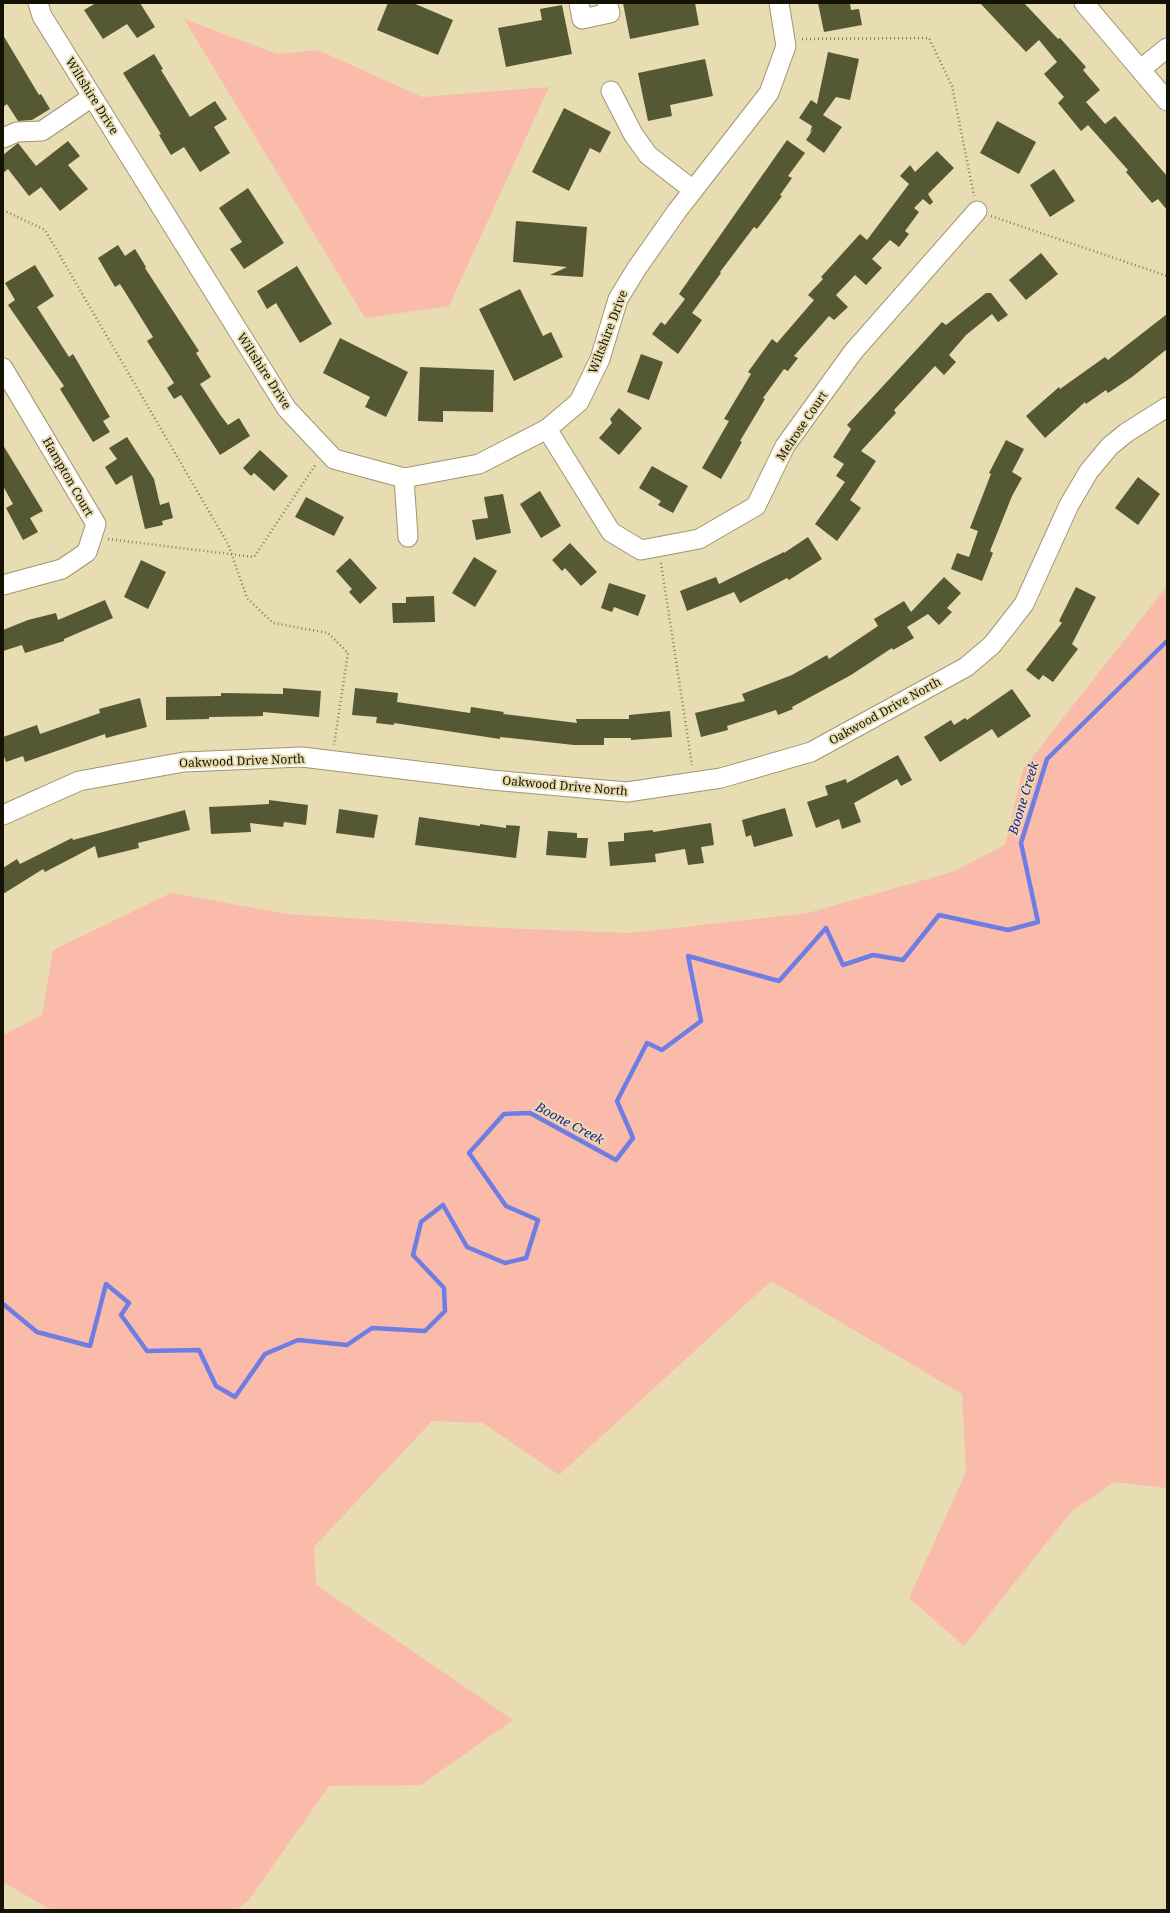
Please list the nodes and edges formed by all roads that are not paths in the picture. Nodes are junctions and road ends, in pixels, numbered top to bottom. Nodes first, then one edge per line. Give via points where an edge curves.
1 (38, 3) edge
2 (579, 3) edge
3 (607, 3) edge
4 (779, 3) edge
5 (1084, 3) edge
6 (1167, 48) edge
7 (1141, 69) junction
8 (611, 91) dead end
9 (92, 96) junction
10 (1167, 101) edge
11 (3, 138) edge
12 (693, 190) junction
13 (977, 211) road end
14 (3, 368) edge
15 (1167, 407) edge
16 (547, 429) junction
17 (404, 478) junction
18 (408, 537) dead end
19 (3, 585) edge
20 (3, 816) edge

1 - 9 street, Wiltshire Drive via 42,16
2 - 3 street via 582,19 610,13
4 - 12 street, Wiltshire Drive via 786,46 769,93
5 - 7 street
6 - 7 street
7 - 10 street
8 - 12 street via 633,134 648,155
9 - 11 street via 42,130 17,132
9 - 17 street, Wiltshire Drive via 287,410 334,459
12 - 16 street, Wiltshire Drive via 618,299 600,359 579,402
13 - 16 street, Melrose Court via 853,352 785,446 756,506 699,539 641,550 612,532
14 - 19 street, Hampton Court via 96,524 87,552 62,569
15 - 20 street, Oakwood Drive North via 1126,433 1097,460 1069,505 1024,604 1003,633 966,667 811,752 721,778 627,792 492,780 302,756 184,762 79,781
16 - 17 street, Wiltshire Drive via 480,464
17 - 18 street

